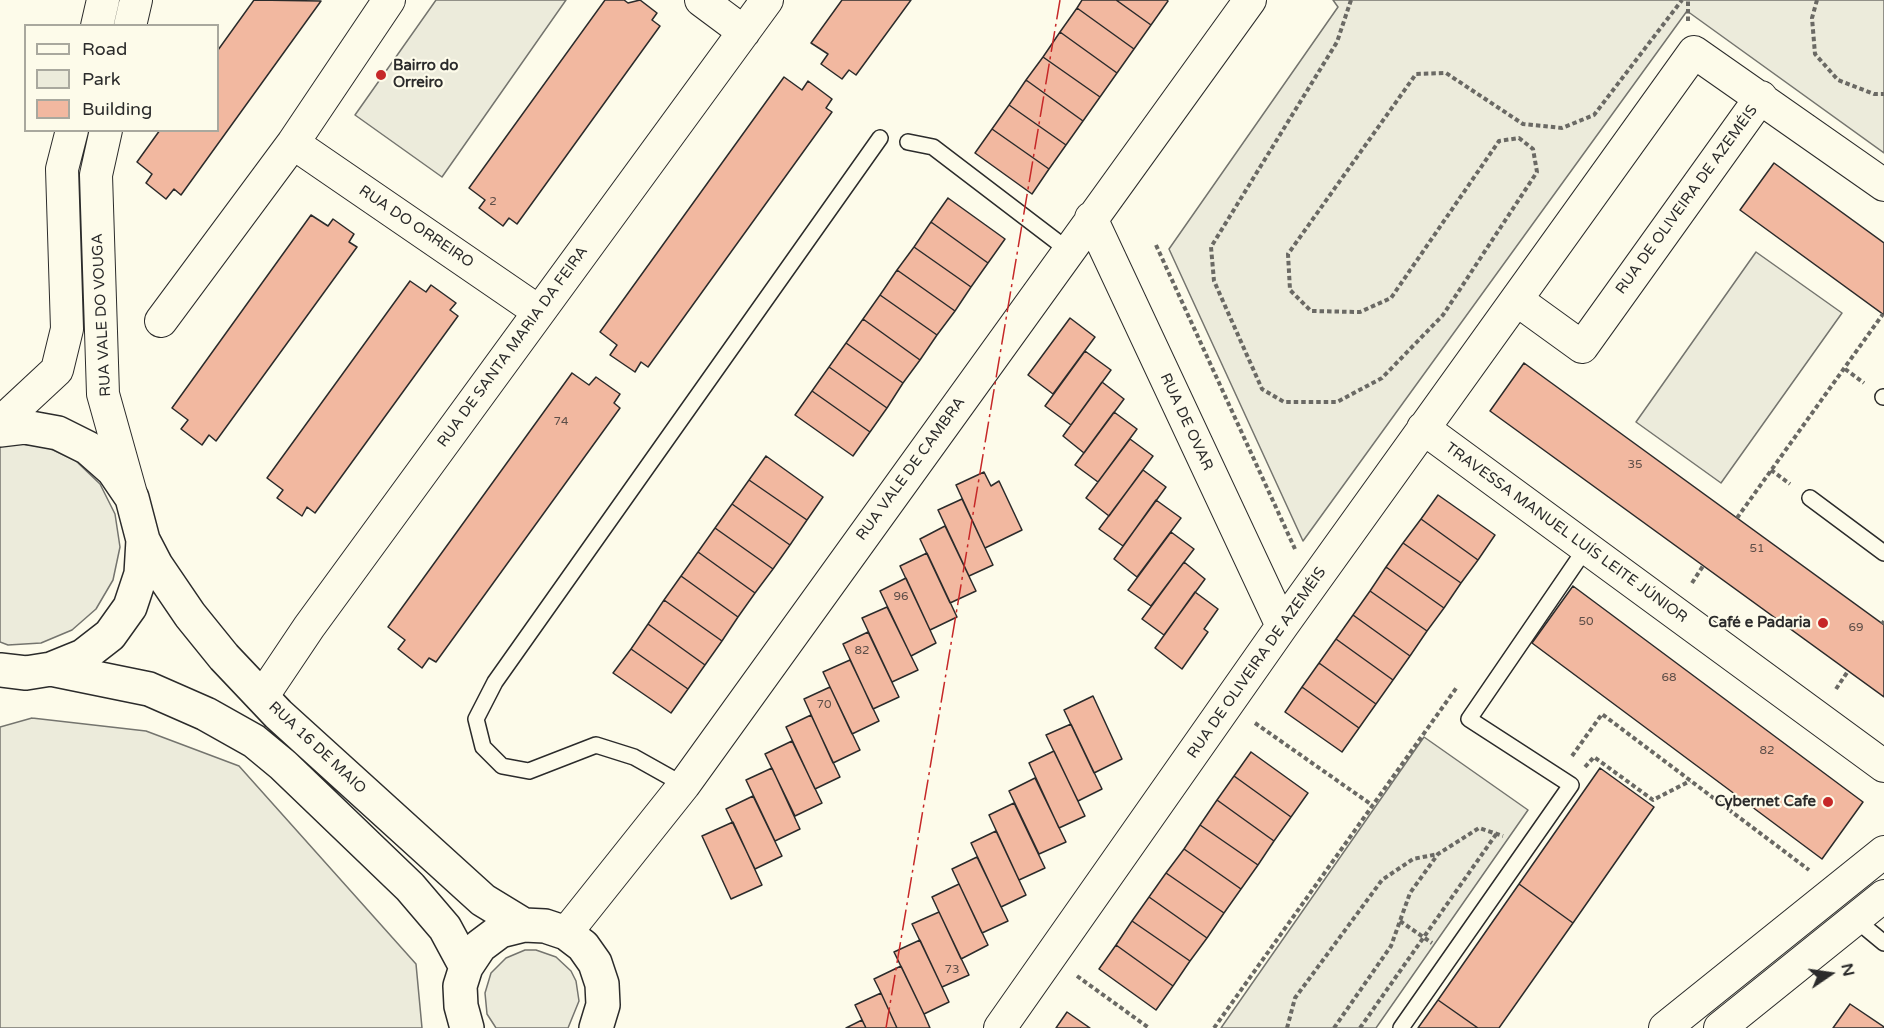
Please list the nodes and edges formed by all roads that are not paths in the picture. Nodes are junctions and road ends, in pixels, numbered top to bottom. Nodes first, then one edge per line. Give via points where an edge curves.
1 (103, 0) edge
2 (136, 0) edge
3 (389, 0) edge
4 (701, 0) edge
5 (767, 0) edge
6 (1250, 0) edge
7 (97, 24) edge
8 (130, 24) edge
9 (744, 32) junction
10 (1761, 97) junction
11 (71, 132) edge
12 (106, 132) edge
13 (880, 138) dead end
14 (908, 142) dead end
15 (293, 143) junction
16 (1884, 185) edge
17 (1091, 219) junction
18 (1068, 250) junction
19 (1517, 300) junction
20 (538, 311) junction
21 (161, 321) dead end
22 (0, 423) edge
23 (1423, 428) junction
24 (0, 430) edge
25 (132, 498) junction
26 (1810, 498) dead end
27 (143, 540) junction
28 (1586, 548) junction
29 (1884, 552) edge
30 (1282, 626) junction
31 (19, 674) edge
32 (262, 697) junction
33 (1884, 766) edge
34 (684, 785) junction
35 (1884, 852) edge
36 (1884, 896) edge
37 (1855, 919) junction
38 (524, 925) junction
39 (566, 933) junction
40 (1884, 943) edge
41 (466, 967) junction
42 (467, 1028) edge
43 (596, 1028) edge
44 (1000, 1028) edge
45 (1401, 1028) edge
46 (1665, 1028) edge
47 (1720, 1028) edge

1 - 7 street
2 - 8 street
3 - 15 street
4 - 9 street
5 - 9 street, RUA DE SANTA MARIA DA FEIRA
6 - 17 street, RUA VALE DE CAMBRA
9 - 20 street, RUA DE SANTA MARIA DA FEIRA
10 - 16 street
10 - 19 street, RUA DE OLIVEIRA DE AZEMÉIS via 1694,51
10 - 19 street, RUA DE OLIVEIRA DE AZEMÉIS via 1582,347
11 - 22 street via 62,169 67,329 57,370
12 - 25 street, RUA VALE DO VOUGA via 96,175 103,394
13 - 34 lane via 495,682 476,719 483,747 502,766 529,771 596,745 634,757
14 - 18 lane via 933,147
15 - 20 street, RUA DO ORREIRO
15 - 21 street
17 - 18 street, RUA VALE DE CAMBRA
17 - 30 street, RUA DE OVAR
18 - 34 street, RUA VALE DE CAMBRA
19 - 23 street, RUA DE OLIVEIRA DE AZEMÉIS
20 - 32 street, RUA DE SANTA MARIA DA FEIRA
23 - 28 street, TRAVESSA MANUEL LUÍS LEITE JÚNIOR
23 - 30 street, RUA DE OLIVEIRA DE AZEMÉIS
24 - 25 street, RUA VALE DO VOUGA via 25,428 58,433 88,448 113,470
25 - 27 street, RUA VALE DO VOUGA
26 - 29 lane
27 - 31 street, RUA VALE DO VOUGA via 141,574 130,607 110,635 83,656
27 - 32 street, RUA 16 DE MAIO via 190,615
28 - 33 street, TRAVESSA MANUEL LUÍS LEITE JÚNIOR
28 - 45 lane via 1469,719 1571,785
30 - 44 street, RUA DE OLIVEIRA DE AZEMÉIS
31 - 41 street via 148,689 206,714 254,741 410,887 445,928
32 - 38 street, RUA 16 DE MAIO via 483,900
34 - 39 street, RUA VALE DE CAMBRA
35 - 46 street
36 - 37 street
37 - 40 lane
37 - 47 street
38 - 39 street, RUA 16 DE MAIO
38 - 41 street, RUA 16 DE MAIO via 500,931 480,946
39 - 43 street, RUA 16 DE MAIO via 583,946 595,963 602,984 603,1005
41 - 42 street, RUA 16 DE MAIO via 460,986

